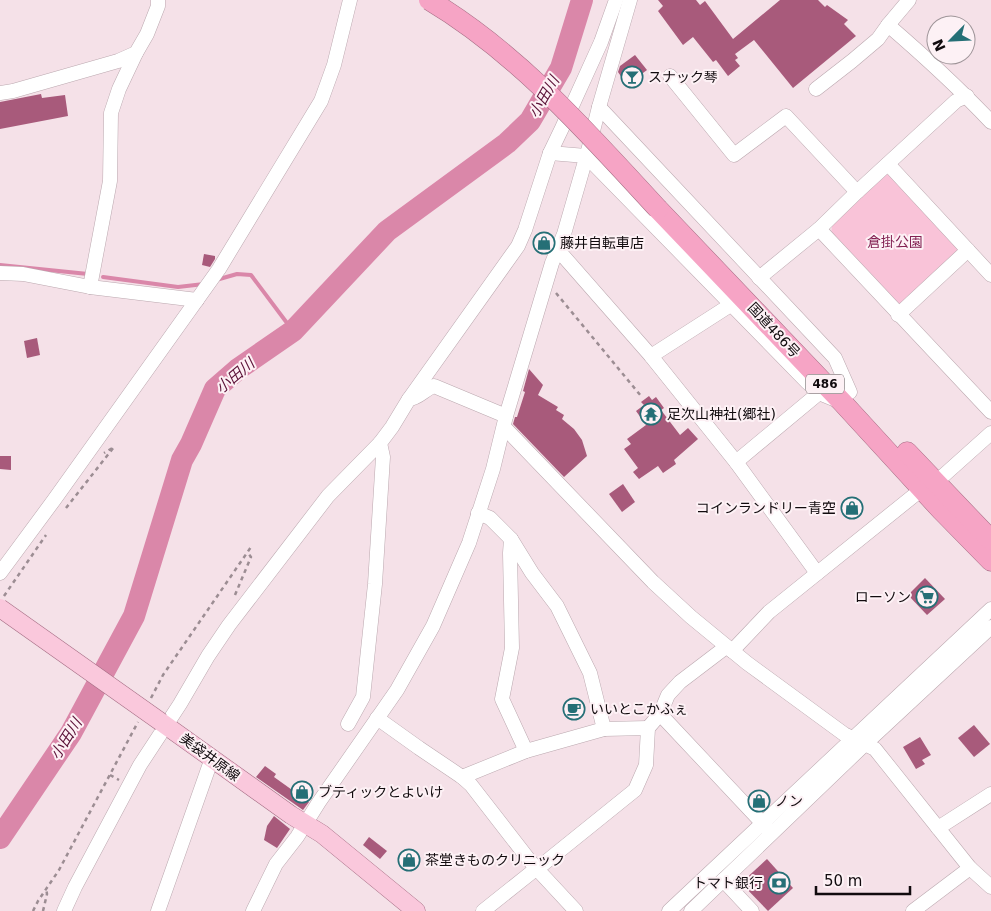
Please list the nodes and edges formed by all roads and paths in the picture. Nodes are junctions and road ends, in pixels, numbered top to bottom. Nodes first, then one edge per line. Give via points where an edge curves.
1 (158, 0) edge
2 (350, 0) edge
3 (429, 0) edge
4 (451, 0) edge
5 (616, 0) edge
6 (630, 0) edge
7 (908, 0) edge
8 (888, 24) junction
9 (606, 30) junction
10 (136, 53) junction
11 (609, 72) junction
12 (670, 76) dead end
13 (816, 89) dead end
14 (0, 93) edge
15 (967, 96) junction
16 (599, 107) junction
17 (991, 122) edge
18 (550, 153) junction
19 (586, 156) junction
20 (888, 164) junction
21 (857, 192) junction
22 (663, 205) junction
23 (819, 229) junction
24 (558, 250) junction
25 (968, 250) junction
26 (0, 273) edge
27 (991, 275) edge
28 (759, 278) junction
29 (546, 283) junction
30 (90, 287) junction
31 (198, 298) junction
32 (732, 304) junction
33 (898, 315) junction
34 (651, 356) junction
35 (818, 393) junction
36 (641, 396) dead end
37 (846, 397) junction
38 (410, 399) junction
39 (991, 412) edge
40 (505, 421) junction
41 (991, 433) edge
42 (380, 443) junction
43 (736, 462) junction
44 (928, 485) junction
45 (478, 513) junction
46 (511, 539) junction
47 (991, 540) edge
48 (251, 547) dead end
49 (248, 552) junction
50 (991, 561) edge
51 (816, 573) junction
52 (0, 574) edge
53 (0, 608) edge
54 (991, 609) edge
55 (229, 625) junction
56 (991, 627) edge
57 (729, 649) junction
58 (150, 700) dead end
59 (660, 714) junction
60 (141, 716) dead end
61 (377, 718) junction
62 (163, 724) junction
63 (348, 724) dead end
64 (648, 728) junction
65 (604, 729) junction
66 (859, 741) junction
67 (526, 751) junction
68 (212, 758) junction
69 (110, 775) junction
70 (462, 777) junction
71 (114, 778) dead end
72 (991, 794) edge
73 (306, 824) junction
74 (767, 828) junction
75 (938, 828) junction
76 (970, 868) junction
77 (537, 869) junction
78 (723, 880) junction
79 (991, 887) edge
80 (46, 888) junction
81 (33, 911) edge
82 (43, 911) edge
83 (64, 911) edge
84 (158, 911) edge
85 (253, 911) edge
86 (416, 911) edge
87 (483, 911) edge
88 (576, 911) edge
89 (669, 911) edge
90 (691, 911) edge
91 (752, 911) edge
92 (913, 911) edge

1 - 10 street via 147,34
2 - 31 street via 334,65 321,101 219,270
3 - 22 highway, 486, bridge via 470,27 516,64
4 - 22 highway, 486 via 523,54 545,75
5 - 9 street
6 - 11 street
7 - 8 street
8 - 13 street via 867,49
8 - 15 street
9 - 11 street via 602,63
9 - 18 street
10 - 14 street via 118,61
10 - 30 street via 111,113 110,180
11 - 16 street
12 - 21 street via 734,155 786,116
15 - 17 street
15 - 20 street via 956,101
16 - 19 street
16 - 28 street
18 - 19 street
18 - 38 street via 518,246
19 - 24 street
19 - 32 street
20 - 21 street
20 - 25 street
21 - 23 street
22 - 37 highway, 国道486号 / 486
23 - 28 street
23 - 33 street
24 - 29 street
24 - 34 street
25 - 27 street
25 - 33 street
26 - 30 street via 23,274
28 - 37 street via 835,358
29 - 36 path
29 - 40 street
30 - 31 street
31 - 52 street
32 - 34 street
32 - 35 street
33 - 39 street
34 - 43 street
35 - 37 street
35 - 43 street
37 - 44 highway, 国道486号 / 486
38 - 40 street via 434,386
38 - 42 street
40 - 45 street
40 - 57 street via 653,582
41 - 44 street
42 - 55 street via 328,496
42 - 63 street via 383,457 375,584 363,698
43 - 51 street
44 - 47 highway, 国道486号 / 486
44 - 50 highway, 国道486号 / 486 via 941,510
44 - 51 street
45 - 46 street via 490,518
45 - 61 street via 469,543 433,626 397,690
46 - 65 street via 557,606 590,673
46 - 67 street via 512,648 502,699
48 - 49 path
49 - 55 path via 250,557 228,612
49 - 58 path via 163,675
51 - 57 street
53 - 62 main road, 美袋井原線, bridge
54 - 66 street
55 - 62 street
56 - 66 street
57 - 59 street via 680,682 668,696
57 - 66 street via 844,734
59 - 64 street
59 - 74 street
60 - 69 path
61 - 70 street
61 - 73 street
62 - 68 main road, 美袋井原線
62 - 83 street
64 - 65 street
64 - 77 street via 646,765 635,790
65 - 67 street
66 - 74 street
66 - 75 street via 875,749
67 - 70 street
68 - 73 main road, 美袋井原線
68 - 84 street
69 - 71 path
69 - 80 path
70 - 77 street via 480,795
72 - 75 street
73 - 85 street via 271,873
73 - 86 main road, 美袋井原線
74 - 78 street
74 - 89 street
75 - 76 street
76 - 79 street
76 - 92 street
77 - 87 street
77 - 88 street
78 - 90 street
78 - 91 street
80 - 81 path
80 - 82 path

